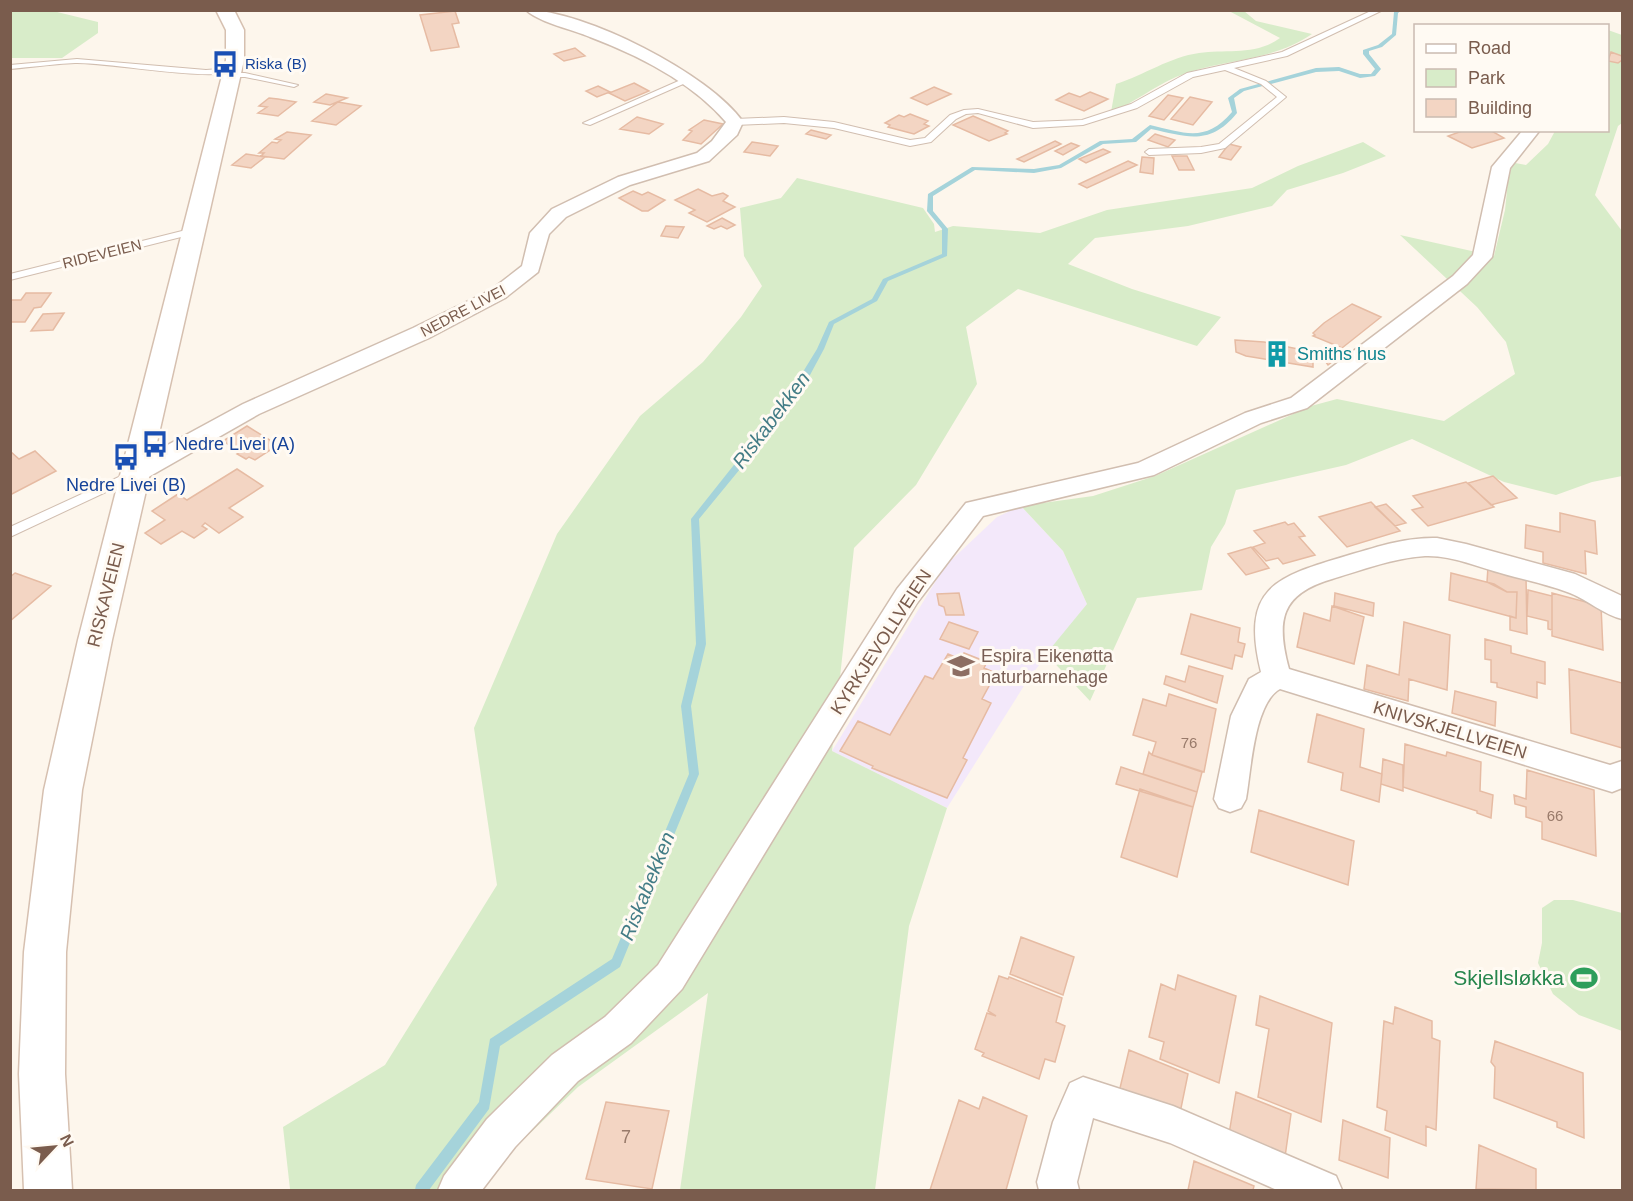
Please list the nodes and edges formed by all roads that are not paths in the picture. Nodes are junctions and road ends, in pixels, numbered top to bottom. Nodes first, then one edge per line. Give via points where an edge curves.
1 (225, 10) edge
2 (533, 10) edge
3 (1380, 10) edge
4 (10, 67) edge
5 (1225, 67) junction
6 (232, 73) junction
7 (686, 81) junction
8 (294, 85) dead end
9 (735, 122) junction
10 (587, 123) dead end
11 (1530, 132) edge
12 (1149, 152) dead end
13 (194, 231) junction
14 (10, 277) edge
15 (136, 473) junction
16 (10, 533) edge
17 (1623, 609) edge
18 (1277, 677) junction
19 (1623, 774) edge
20 (1230, 799) dead end
21 (48, 1191) edge
22 (458, 1191) edge
23 (1059, 1191) edge
24 (1322, 1191) edge

1 - 6 main road, RISKAVEIEN via 236,38
2 - 7 street via 613,40
3 - 5 lane via 1284,54
4 - 6 lane via 85,61
5 - 9 lane via 1190,75 1134,106 1083,122 1034,125 978,111 964,112 952,117 934,136 916,143 834,125 784,120
5 - 12 lane via 1258,80 1282,98 1222,146
6 - 8 lane
6 - 13 main road, RISKAVEIEN
7 - 9 street via 727,110
7 - 10 lane
9 - 15 street, NEDRE LIVEI via 731,131 703,157 624,181 559,213 540,233 531,268 498,294 251,409
11 - 22 street, KYRKJEVOLLVEIEN via 1501,166 1482,257 1460,280 1299,403 1253,418 1145,469 975,509 907,596 670,977 618,1030 565,1068 501,1133
13 - 14 lane, RIDEVEIEN
13 - 15 main road, RISKAVEIEN
15 - 16 lane
15 - 21 main road, RISKAVEIEN via 74,733 54,848 45,952 42,1074
17 - 18 street via 1582,586 1455,550 1426,547 1297,580 1284,589 1275,603 1267,637
18 - 19 street, KNIVSKJELLVEIEN via 1612,779
18 - 20 street via 1259,687 1246,716
23 - 24 street via 1057,1182 1072,1122 1083,1096 1173,1125

